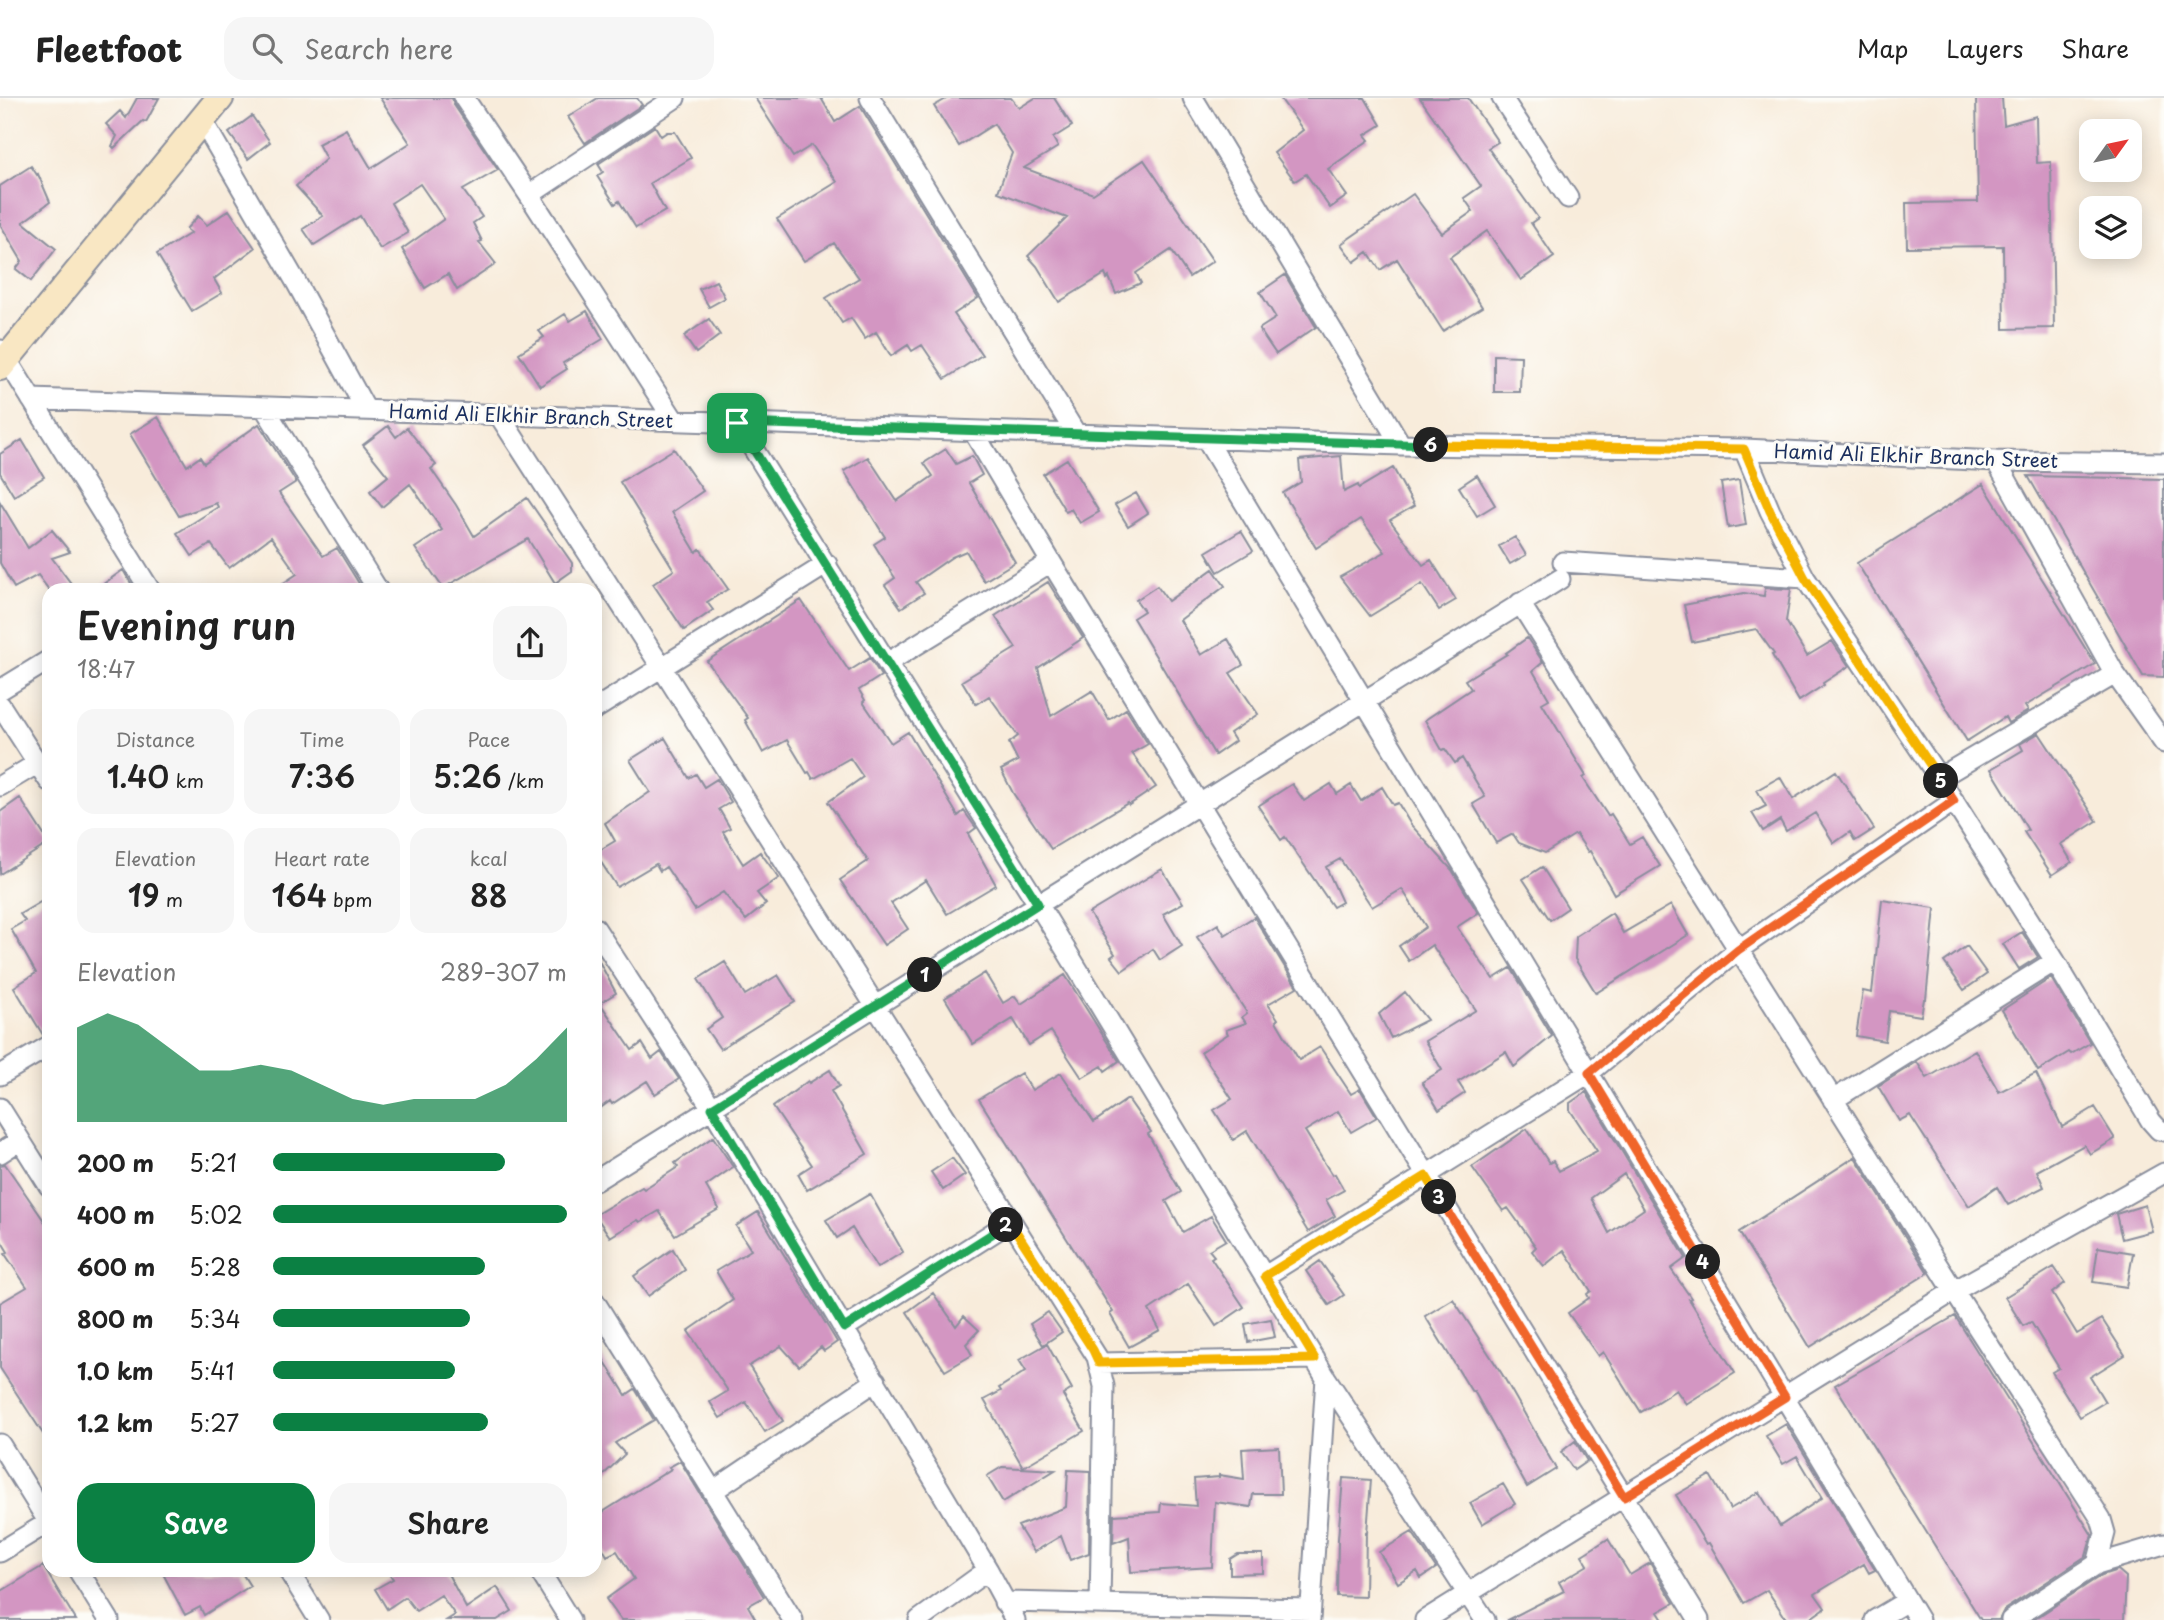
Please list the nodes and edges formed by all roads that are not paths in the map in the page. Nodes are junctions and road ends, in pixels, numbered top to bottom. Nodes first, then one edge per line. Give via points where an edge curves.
1 (220, 98) edge
2 (464, 98) edge
3 (675, 98) edge
4 (870, 98) edge
5 (1193, 98) edge
6 (1502, 98) edge
7 (202, 120) junction
8 (529, 195) junction
9 (1568, 198) dead end
10 (2, 358) edge
11 (31, 399) junction
12 (264, 407) junction
13 (366, 410) junction
14 (499, 415) junction
15 (674, 420) junction
16 (737, 423) junction
17 (973, 431) junction
18 (1076, 435) junction
19 (1206, 439) junction
20 (1401, 445) junction
21 (1744, 449) junction
22 (1996, 461) junction
23 (2164, 463) edge
24 (1051, 562) junction
25 (827, 564) junction
26 (1805, 578) junction
27 (146, 583) edge
28 (373, 583) edge
29 (1520, 603) junction
30 (887, 663) junction
31 (42, 664) edge
32 (662, 668) junction
33 (2115, 674) junction
34 (0, 690) edge
35 (1365, 700) junction
36 (0, 705) edge
37 (602, 705) edge
38 (2164, 743) edge
39 (37, 763) junction
40 (42, 770) edge
41 (1939, 778) junction
42 (0, 786) edge
43 (1954, 801) junction
44 (1199, 804) junction
45 (1038, 904) junction
46 (602, 939) edge
47 (1738, 950) junction
48 (2055, 961) junction
49 (874, 1006) junction
50 (42, 1050) edge
51 (1589, 1073) junction
52 (0, 1075) edge
53 (1833, 1100) junction
54 (0, 1108) edge
55 (712, 1108) junction
56 (2164, 1131) edge
57 (20, 1140) junction
58 (0, 1153) edge
59 (2164, 1173) edge
60 (42, 1175) edge
61 (1426, 1176) junction
62 (602, 1177) edge
63 (1010, 1222) junction
64 (1265, 1276) junction
65 (1954, 1292) junction
66 (602, 1313) edge
67 (844, 1328) junction
68 (1315, 1359) junction
69 (1099, 1363) junction
70 (1326, 1378) junction
71 (876, 1381) junction
72 (1785, 1397) junction
73 (0, 1444) edge
74 (713, 1491) junction
75 (1624, 1497) junction
76 (42, 1511) edge
77 (42, 1526) edge
78 (2164, 1544) edge
79 (0, 1552) edge
80 (2097, 1564) junction
81 (988, 1570) junction
82 (82, 1577) edge
83 (292, 1577) edge
84 (543, 1577) edge
85 (1468, 1594) junction
86 (1908, 1601) junction
87 (1004, 1602) junction
88 (1100, 1604) junction
89 (1310, 1615) edge
90 (789, 1619) edge
91 (109, 1620) edge
92 (319, 1620) edge
93 (570, 1620) edge
94 (919, 1620) edge
95 (1016, 1620) edge
96 (1425, 1620) edge
97 (1485, 1620) edge
98 (1699, 1620) edge
99 (1875, 1620) edge
100 (1919, 1620) edge
101 (2011, 1620) edge

1 - 7 main road
2 - 8 street
3 - 8 street
4 - 18 street
5 - 20 street
6 - 9 street
7 - 10 main road
7 - 13 street
8 - 15 street
10 - 11 street
11 - 12 street, Hamid Ali Elkhir Branch Street
11 - 27 street
12 - 13 street, Hamid Ali Elkhir Branch Street
12 - 28 street
13 - 14 street, Hamid Ali Elkhir Branch Street
14 - 15 street, Hamid Ali Elkhir Branch Street
14 - 32 street
15 - 16 street, Hamid Ali Elkhir Branch Street
16 - 17 street, Hamid Ali Elkhir Branch Street
16 - 25 street
17 - 18 street, Hamid Ali Elkhir Branch Street
17 - 24 street
18 - 19 street, Hamid Ali Elkhir Branch Street
19 - 20 street, Hamid Ali Elkhir Branch Street
19 - 35 street
20 - 21 street, Hamid Ali Elkhir Branch Street
21 - 22 street, Hamid Ali Elkhir Branch Street
21 - 26 street
22 - 23 street, Hamid Ali Elkhir Branch Street
22 - 33 street
24 - 30 street
24 - 44 street
25 - 30 street
25 - 32 street
26 - 29 street via 1561,570
26 - 41 street
29 - 35 street
29 - 47 street
30 - 45 street
31 - 34 street
32 - 37 street
32 - 49 street
33 - 38 street
33 - 41 street
35 - 44 street
35 - 51 street
36 - 39 street
39 - 40 street
39 - 42 street
41 - 43 street
43 - 47 street
43 - 48 street
44 - 45 street
44 - 61 street
45 - 49 street
45 - 64 street
46 - 55 street
47 - 51 street
47 - 53 street
48 - 53 street
48 - 56 street via 2141,1107 2155,1127
49 - 55 street
49 - 63 street
50 - 52 street
51 - 61 street
51 - 72 street
53 - 65 street
54 - 57 street
55 - 62 street
55 - 67 street
57 - 58 street
57 - 60 street
59 - 65 street
61 - 64 street
61 - 75 street
63 - 67 street
63 - 69 street
64 - 68 street
65 - 72 street
65 - 80 street via 2101,1519 2105,1533
66 - 74 street
67 - 71 street
68 - 69 street
68 - 70 street
69 - 88 street via 1104,1386
70 - 85 street
70 - 89 street
71 - 74 street
71 - 81 street
72 - 75 street
72 - 86 street
73 - 76 street
74 - 90 street
75 - 85 street
75 - 98 street
77 - 79 street
78 - 80 street
80 - 101 street
81 - 87 street
81 - 94 street
82 - 91 street
83 - 92 street
84 - 93 street
85 - 96 street
85 - 97 street
86 - 99 street
86 - 100 street
87 - 88 street
87 - 95 street
88 - 89 street

